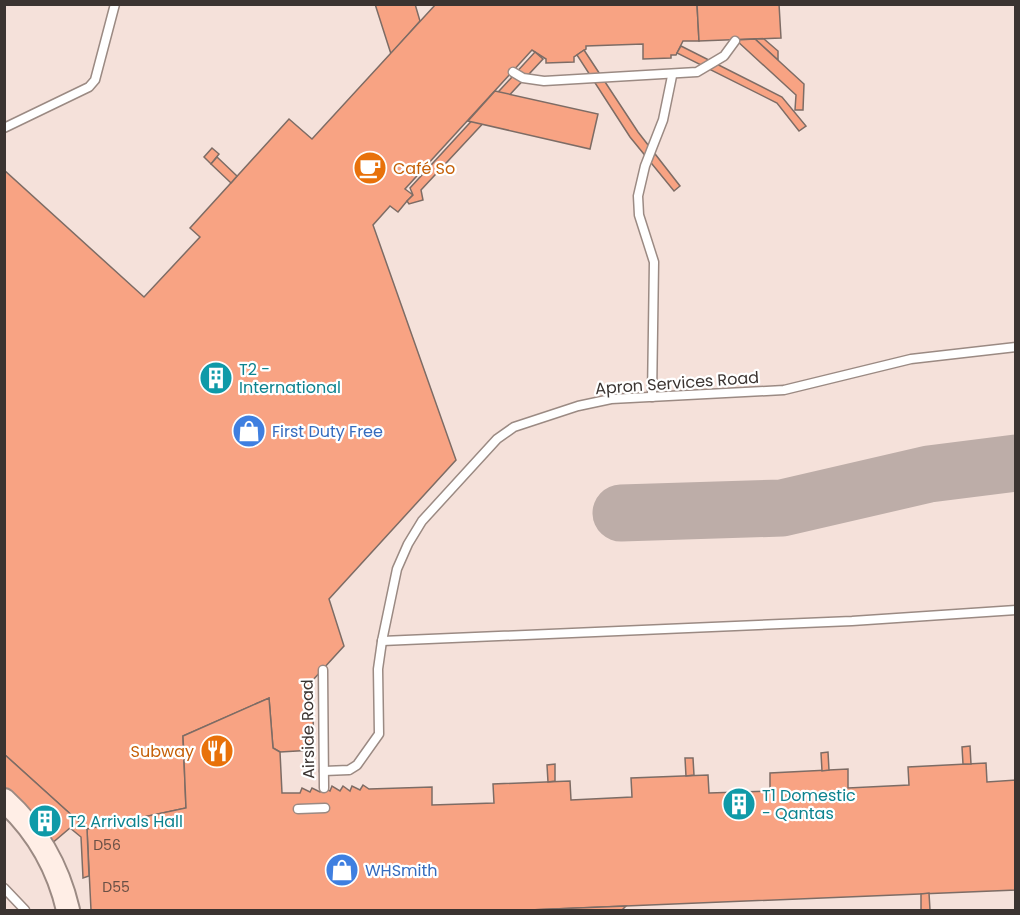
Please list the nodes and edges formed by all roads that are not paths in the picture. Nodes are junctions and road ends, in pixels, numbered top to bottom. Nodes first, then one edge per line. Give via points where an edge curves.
1 (115, 4) edge
2 (735, 41) dead end
3 (513, 72) dead end
4 (672, 76) junction
5 (4, 128) edge
6 (1016, 346) edge
7 (652, 397) junction
8 (1016, 610) edge
9 (382, 641) junction
10 (323, 670) dead end
11 (324, 771) junction
12 (324, 788) dead end
13 (4, 800) edge
14 (325, 808) dead end
15 (298, 809) dead end
16 (4, 888) edge
17 (25, 910) edge
18 (68, 910) edge

1 - 5 lane via 95,80 89,87
2 - 4 lane via 712,66
3 - 4 lane via 544,81
4 - 7 lane via 663,120 638,196 639,215 654,262
6 - 7 lane, Apron Services Road via 911,358 784,390
7 - 9 lane, Apron Services Road via 578,406 513,427 497,439 422,521 408,544 397,569
8 - 9 lane
9 - 11 lane, Apron Services Road via 378,669 379,734 357,765 349,770
10 - 11 lane, Airside Road
11 - 12 lane, Airside Road
13 - 18 street via 50,857
14 - 15 lane
16 - 17 lane

